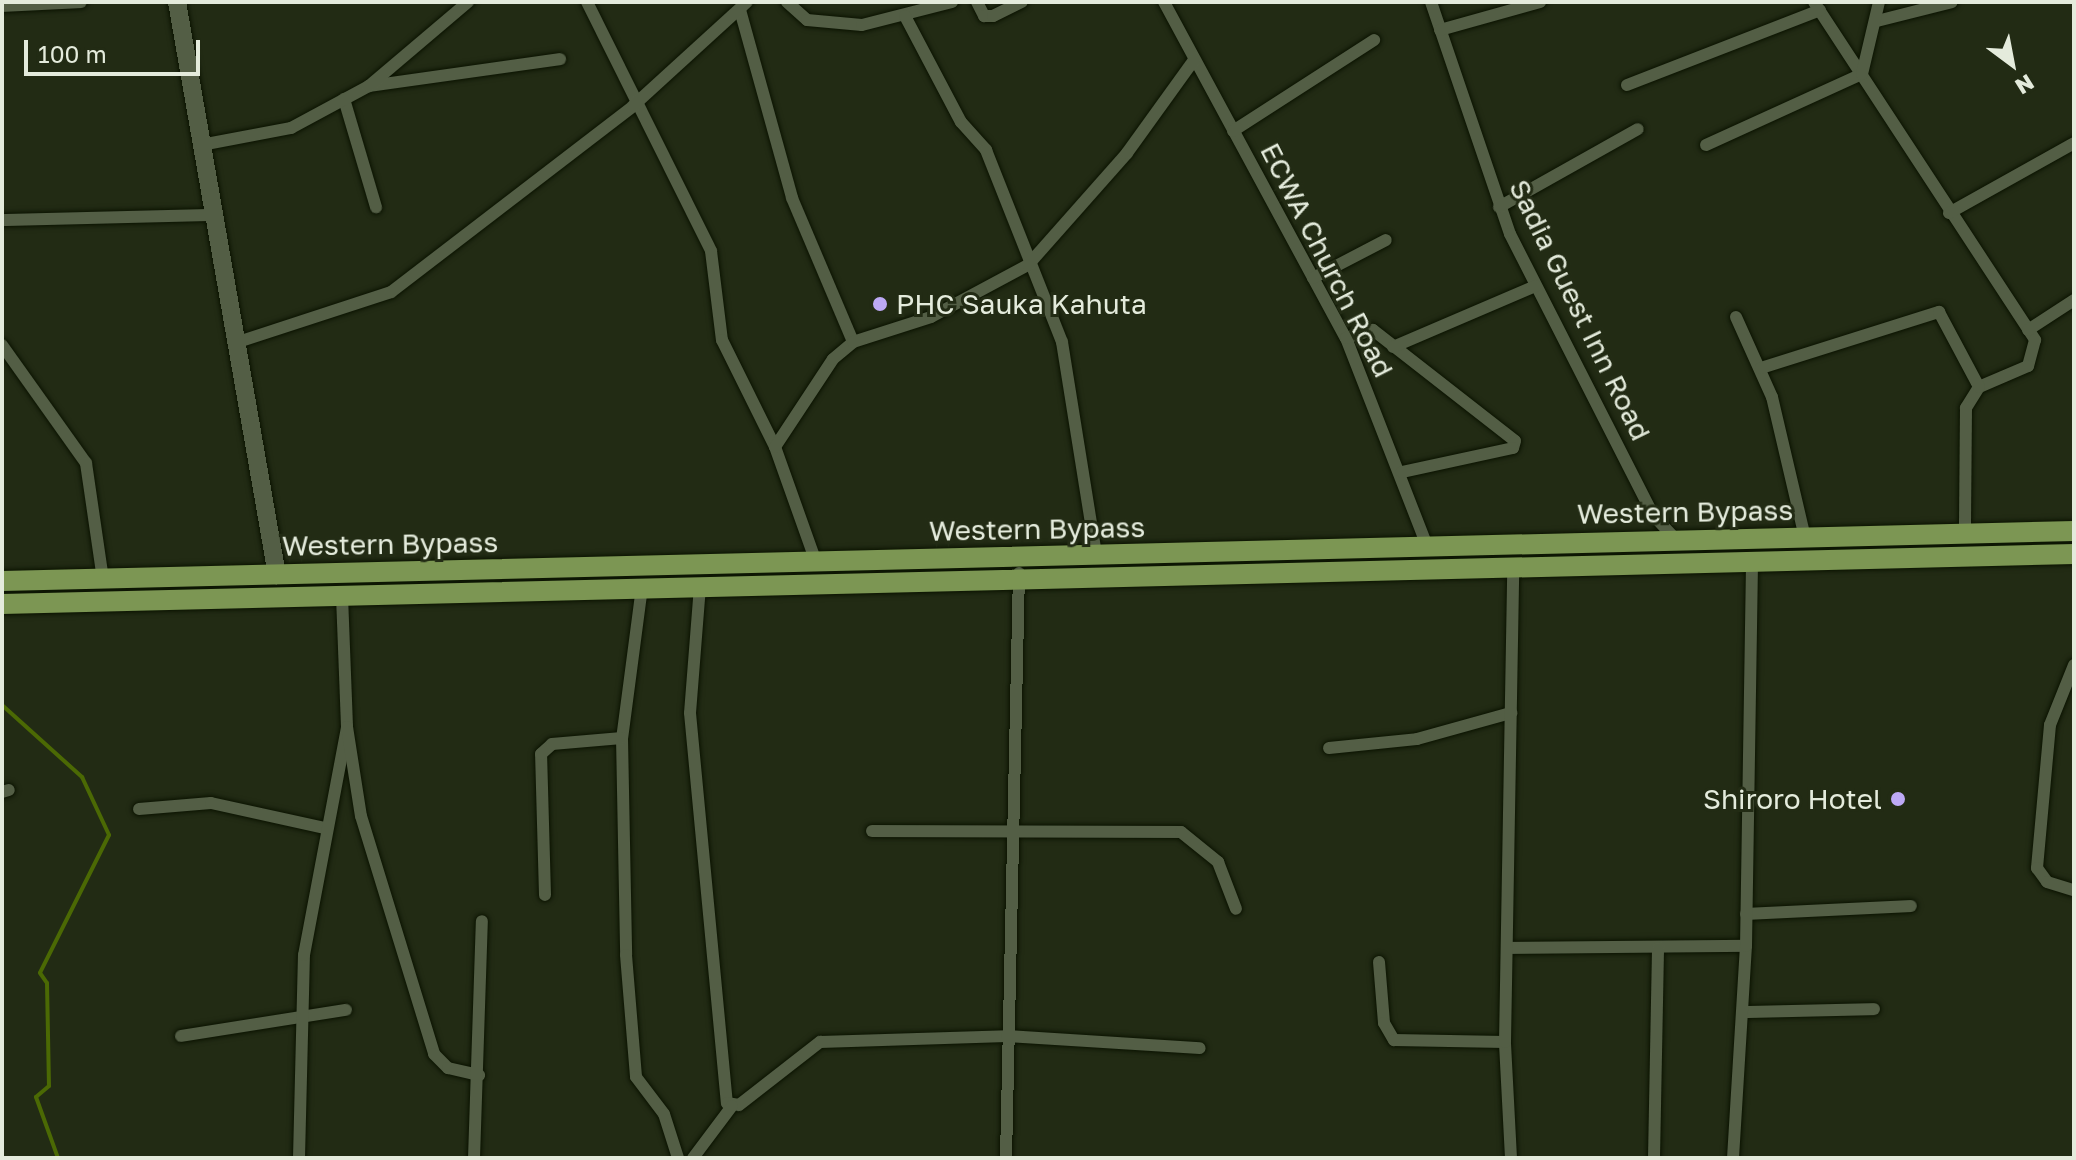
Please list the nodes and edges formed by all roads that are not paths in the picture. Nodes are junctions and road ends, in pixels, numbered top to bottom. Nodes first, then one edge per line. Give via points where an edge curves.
1 (81, 2) edge
2 (177, 2) edge
3 (468, 2) edge
4 (587, 2) edge
5 (787, 2) edge
6 (952, 2) edge
7 (977, 2) edge
8 (1022, 2) edge
9 (1431, 2) edge
10 (1540, 2) edge
11 (1879, 2) edge
12 (1952, 2) edge
13 (1168, 3) edge
14 (17, 4) edge
15 (2, 6) edge
16 (744, 6) edge
17 (1817, 6) edge
18 (905, 16) junction
19 (1877, 21) junction
20 (1440, 30) junction
21 (1374, 40) dead end
22 (560, 59) dead end
23 (1194, 60) junction
24 (1862, 74) junction
25 (1627, 85) dead end
26 (369, 86) junction
27 (344, 99) junction
28 (633, 106) junction
29 (1638, 129) dead end
30 (1233, 131) junction
31 (2074, 143) edge
32 (201, 145) junction
33 (1706, 145) dead end
34 (376, 207) dead end
35 (1499, 207) junction
36 (1949, 213) junction
37 (213, 215) junction
38 (2, 220) edge
39 (1386, 240) dead end
40 (1028, 265) junction
41 (1313, 278) junction
42 (1535, 286) junction
43 (2074, 300) edge
44 (1736, 317) dead end
45 (2028, 330) junction
46 (1346, 338) junction
47 (853, 342) junction
48 (235, 343) junction
49 (2, 345) edge
50 (1393, 347) junction
51 (1761, 368) junction
52 (1979, 387) junction
53 (775, 447) junction
54 (1402, 472) junction
55 (1653, 515) junction
56 (2074, 531) edge
57 (1965, 533) junction
58 (1805, 538) junction
59 (1675, 539) junction
60 (1636, 540) junction
61 (1428, 548) junction
62 (2074, 554) edge
63 (1096, 555) junction
64 (1019, 557) junction
65 (816, 562) junction
66 (1752, 562) junction
67 (1513, 566) junction
68 (277, 575) junction
69 (103, 579) junction
70 (1020, 579) junction
71 (2, 581) edge
72 (700, 586) junction
73 (642, 587) junction
74 (342, 596) junction
75 (2, 604) edge
76 (2074, 665) edge
77 (2069, 695) edge
78 (1511, 713) junction
79 (347, 727) junction
80 (622, 738) junction
81 (1329, 748) dead end
82 (139, 809) dead end
83 (1013, 827) junction
84 (325, 828) junction
85 (872, 831) dead end
86 (2074, 890) edge
87 (545, 895) dead end
88 (1911, 906) dead end
89 (1236, 909) dead end
90 (1746, 914) junction
91 (482, 921) dead end
92 (1746, 946) junction
93 (1507, 948) junction
94 (1658, 948) junction
95 (1379, 962) dead end
96 (1874, 1009) dead end
97 (346, 1010) dead end
98 (1743, 1012) junction
99 (303, 1020) junction
100 (181, 1036) dead end
101 (1007, 1036) junction
102 (1505, 1042) junction
103 (1200, 1048) dead end
104 (479, 1075) junction
105 (732, 1106) junction
106 (299, 1158) edge
107 (474, 1158) edge
108 (678, 1158) edge
109 (693, 1158) edge
110 (1006, 1158) edge
111 (1511, 1158) edge
112 (1654, 1158) edge
113 (1733, 1158) edge

1 - 14 street
2 - 32 street
3 - 26 street
4 - 28 street
5 - 18 street via 823,24
6 - 18 street
7 - 8 street via 984,16 993,16
9 - 20 street, Sadia Guest Inn Road
10 - 20 street
11 - 19 street
12 - 19 street
13 - 23 street, ECWA Church Road
14 - 15 street
16 - 28 street
16 - 47 street via 792,198
17 - 24 street
17 - 25 street
18 - 40 street via 961,122 986,150
19 - 24 street
20 - 35 street, Sadia Guest Inn Road
21 - 30 street
22 - 26 street
23 - 30 street, ECWA Church Road
23 - 40 street via 1127,153
24 - 33 street
24 - 36 street
26 - 27 street
27 - 32 street via 273,134
27 - 34 street
28 - 48 street via 391,292
28 - 53 street via 711,251 722,340
29 - 35 street
30 - 41 street, ECWA Church Road
31 - 36 street
32 - 37 street
35 - 42 street, Sadia Guest Inn Road
36 - 45 street
37 - 38 street
37 - 48 street
39 - 41 street
40 - 47 street via 931,317
40 - 63 street via 1062,342
41 - 46 street, ECWA Church Road
42 - 50 street
42 - 55 street, Sadia Guest Inn Road
43 - 45 street
44 - 51 street
45 - 52 street via 2035,360
46 - 50 street via 1368,329
46 - 54 street, ECWA Church Road
47 - 53 street via 833,359
48 - 68 street
49 - 69 street via 86,463
50 - 54 street via 1515,441 1513,448
51 - 52 street via 1939,312
51 - 58 street
52 - 57 street via 1966,408
53 - 65 street
54 - 61 street, ECWA Church Road
55 - 59 street, Sadia Guest Inn Road
55 - 60 street
56 - 57 main road, Western Bypass
57 - 58 main road, Western Bypass
58 - 59 main road, Western Bypass
59 - 60 main road, Western Bypass
60 - 61 main road, Western Bypass
61 - 63 main road, Western Bypass
62 - 66 main road, Western Bypass
63 - 64 main road, Western Bypass
64 - 65 main road, Western Bypass
64 - 70 street
65 - 68 main road, Western Bypass
66 - 67 main road, Western Bypass
66 - 90 street
67 - 70 main road, Western Bypass
67 - 78 street
68 - 69 main road, Western Bypass
69 - 71 main road, Western Bypass
70 - 72 main road, Western Bypass
70 - 83 street
72 - 73 main road, Western Bypass
72 - 105 street via 690,713 724,1094
73 - 74 main road, Western Bypass
73 - 80 street
74 - 75 main road, Western Bypass
74 - 79 street
76 - 77 street
77 - 86 street via 2050,725 2037,868 2047,882
78 - 81 street via 1417,739
78 - 93 street
79 - 84 street
79 - 104 street via 361,816 434,1054 448,1068
80 - 87 street via 552,744 541,754
80 - 108 street via 636,1077 664,1114
82 - 84 street via 211,803
83 - 85 street
83 - 89 street via 1181,832 1218,862
83 - 101 street
84 - 99 street via 304,955
88 - 90 street
90 - 92 street
91 - 104 street
92 - 94 street
92 - 98 street
93 - 94 street
93 - 102 street
94 - 112 street
95 - 102 street via 1384,1023 1394,1040
96 - 98 street
97 - 99 street
98 - 113 street
99 - 100 street
99 - 106 street
101 - 103 street
101 - 105 street via 820,1042
101 - 110 street
102 - 111 street
104 - 107 street
105 - 109 street

